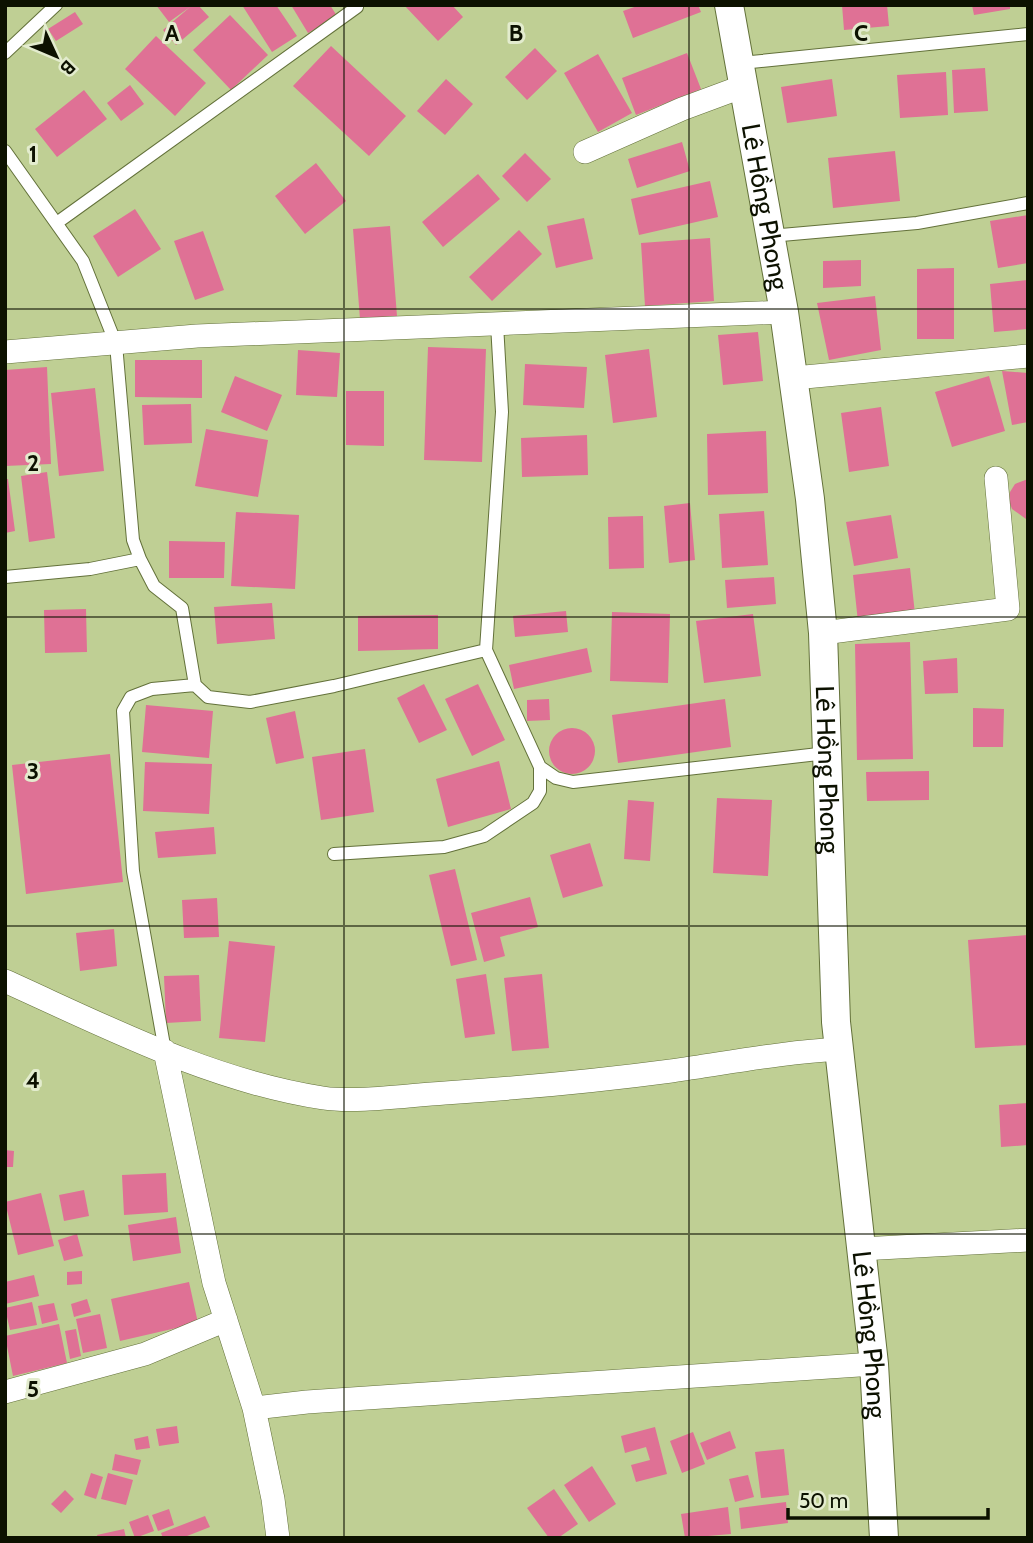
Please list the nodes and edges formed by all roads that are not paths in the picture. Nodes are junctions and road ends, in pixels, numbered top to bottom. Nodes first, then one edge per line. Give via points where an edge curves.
1 (56, 5) edge
2 (729, 5) edge
3 (356, 7) edge
4 (1028, 34) edge
5 (5, 53) edge
6 (742, 74) junction
7 (5, 151) edge
8 (585, 152) dead end
9 (1028, 204) edge
10 (58, 222) junction
11 (770, 236) junction
12 (784, 312) junction
13 (497, 324) junction
14 (116, 344) junction
15 (5, 352) edge
16 (1028, 356) edge
17 (794, 378) junction
18 (996, 478) dead end
19 (140, 559) junction
20 (5, 577) edge
21 (823, 633) junction
22 (486, 650) junction
23 (195, 685) junction
24 (828, 753) junction
25 (540, 767) junction
26 (334, 854) dead end
27 (5, 981) edge
28 (839, 1049) junction
29 (165, 1051) junction
30 (1028, 1240) edge
31 (861, 1249) junction
32 (226, 1320) junction
33 (874, 1364) junction
34 (5, 1392) edge
35 (254, 1408) junction
36 (278, 1538) edge
37 (884, 1538) edge

1 - 5 lane
2 - 6 street, Lê Hồng Phong
3 - 10 lane
4 - 6 lane
6 - 8 street via 682,109
6 - 11 street, Lê Hồng Phong
7 - 10 lane
9 - 11 lane via 917,223
10 - 14 lane via 83,261
11 - 12 street, Lê Hồng Phong
12 - 13 street
12 - 17 street, Lê Hồng Phong
13 - 14 street via 197,336
13 - 22 lane via 502,412
14 - 15 street
14 - 19 lane via 133,540
16 - 17 street
17 - 21 street, Lê Hồng Phong
18 - 21 street via 1008,610
19 - 20 lane
19 - 23 lane via 154,586 182,608
21 - 24 street, Lê Hồng Phong
22 - 23 lane via 250,702 208,697
22 - 25 lane
23 - 29 lane via 152,689 131,697 123,711 133,871
24 - 25 lane via 573,782
24 - 28 street, Lê Hồng Phong
25 - 26 lane via 540,791 533,803 484,836 444,847
27 - 29 street
28 - 29 street via 504,1089 326,1098 224,1074
28 - 31 street, Lê Hồng Phong
29 - 32 street via 214,1283
30 - 31 street
31 - 33 street, Lê Hồng Phong
32 - 34 street via 145,1354
32 - 35 street
33 - 35 street
33 - 37 street, Lê Hồng Phong
35 - 36 street

